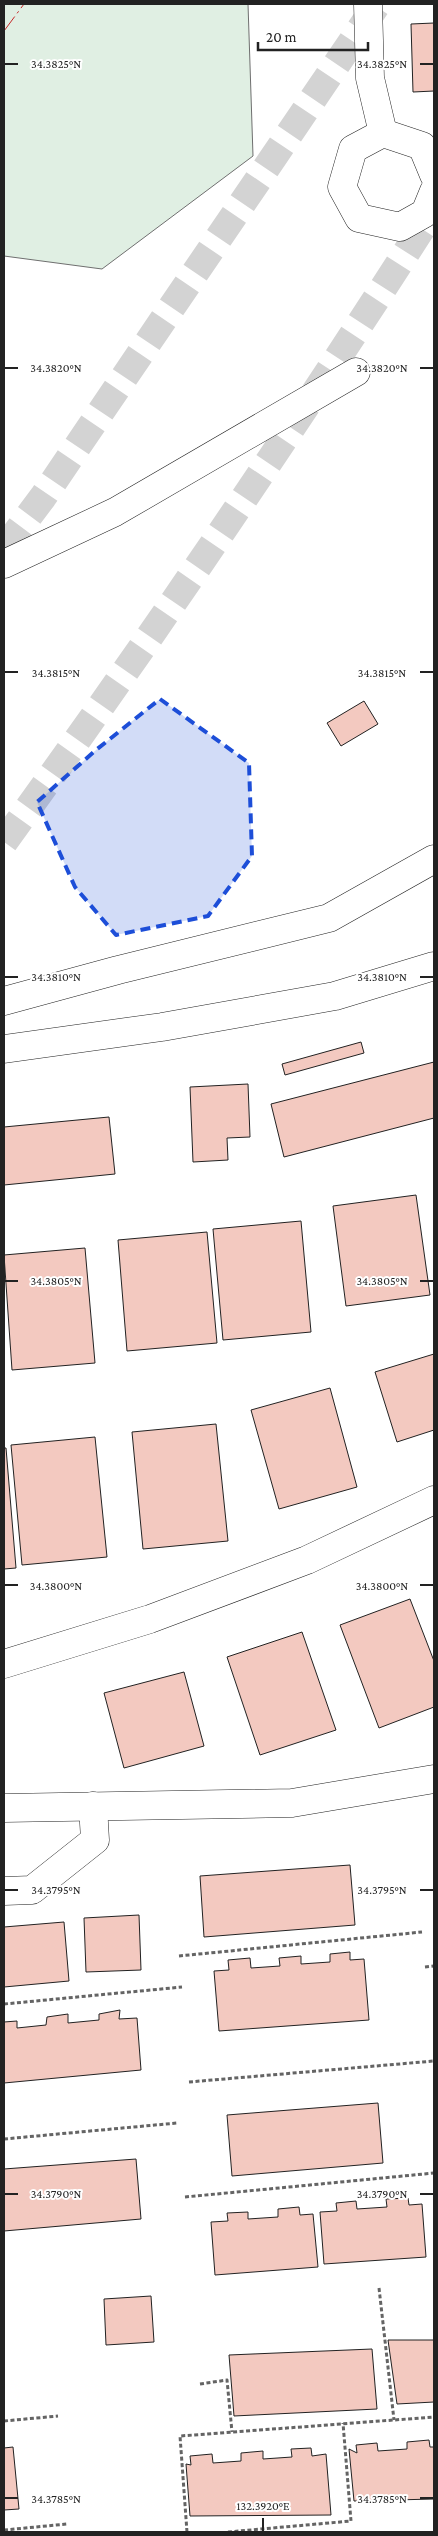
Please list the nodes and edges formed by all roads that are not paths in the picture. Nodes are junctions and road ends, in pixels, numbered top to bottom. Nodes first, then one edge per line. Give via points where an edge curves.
1 (368, 4) edge
2 (383, 133) junction
3 (434, 175) edge
4 (434, 191) edge
5 (356, 372) dead end
6 (4, 564) edge
7 (434, 859) edge
8 (434, 966) edge
9 (4, 1001) edge
10 (4, 1049) edge
11 (434, 1500) edge
12 (4, 1664) edge
13 (434, 1779) edge
14 (93, 1806) junction
15 (4, 1808) edge
16 (4, 1891) edge

1 - 2 street via 370,78
2 - 3 street via 422,146
2 - 4 street via 353,149 342,187 359,218 400,227 425,213
5 - 6 street via 115,512
7 - 9 street via 329,918
8 - 10 street via 335,996 162,1027
11 - 12 street via 307,1560 150,1619
13 - 14 street via 292,1803
14 - 15 street
14 - 16 street via 95,1840 32,1890

